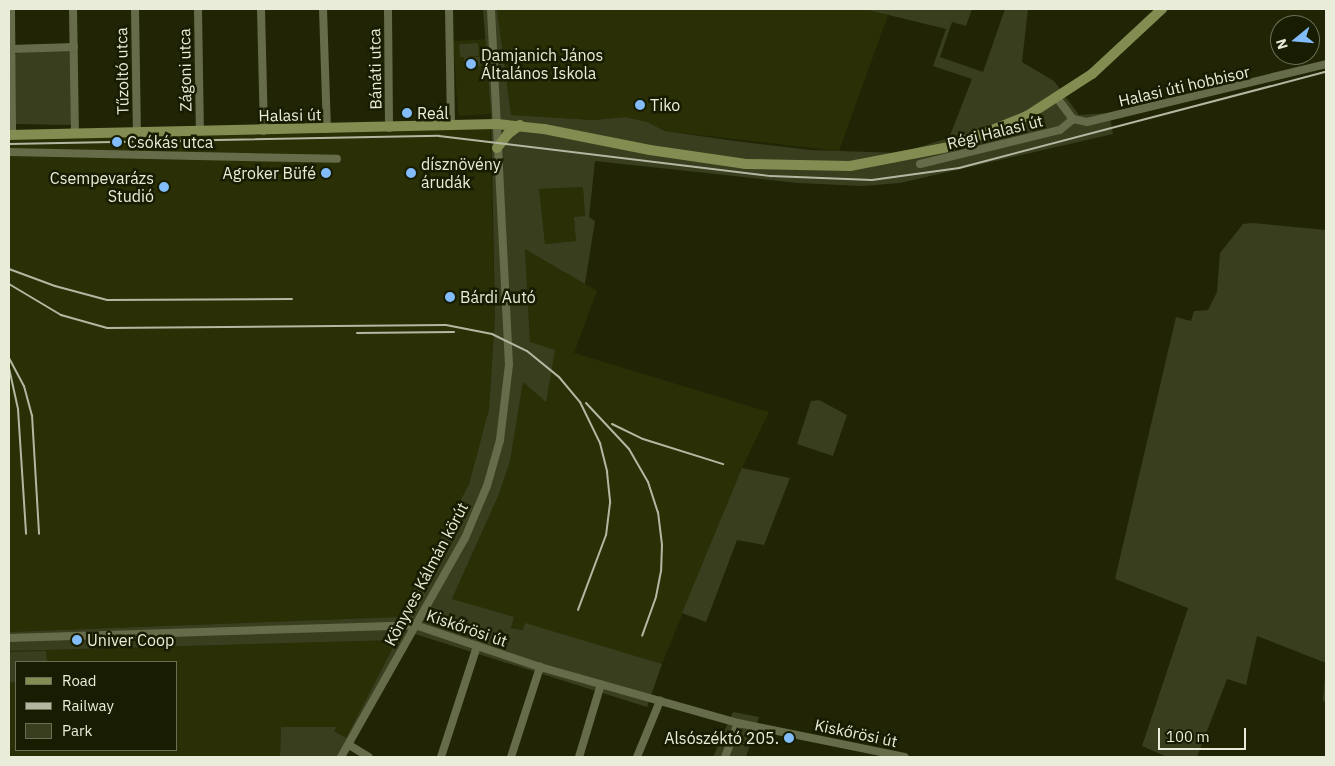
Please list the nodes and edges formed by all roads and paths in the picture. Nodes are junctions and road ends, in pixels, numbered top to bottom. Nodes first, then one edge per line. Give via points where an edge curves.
1 (11, 9) edge
2 (73, 9) edge
3 (135, 9) edge
4 (198, 9) edge
5 (261, 9) edge
6 (323, 9) edge
7 (388, 9) edge
8 (449, 9) edge
9 (491, 9) edge
10 (1162, 9) edge
11 (74, 47) junction
12 (11, 49) junction
13 (1326, 64) edge
14 (1057, 98) junction
15 (1073, 120) junction
16 (496, 124) junction
17 (451, 125) junction
18 (520, 125) junction
19 (389, 128) junction
20 (327, 129) junction
21 (200, 131) junction
22 (264, 131) junction
23 (137, 133) junction
24 (75, 134) junction
25 (10, 135) edge
26 (497, 148) junction
27 (9, 152) edge
28 (337, 159) dead end
29 (920, 164) dead end
30 (415, 624) junction
31 (9, 638) edge
32 (476, 646) junction
33 (540, 667) junction
34 (601, 684) junction
35 (660, 701) junction
36 (738, 723) junction
37 (349, 744) junction
38 (341, 757) edge
39 (369, 757) edge
40 (441, 757) edge
41 (511, 757) edge
42 (578, 757) edge
43 (637, 757) edge
44 (725, 757) edge
45 (905, 757) edge

1 - 12 street
2 - 11 street
3 - 23 street, Tűzoltó utca
4 - 21 street, Zágoni utca
5 - 22 street
6 - 20 street
7 - 19 street, Bánáti utca
8 - 17 street
9 - 16 street, Könyves Kálmán körút
10 - 14 main road, Halasi út via 1092,74
11 - 12 street
11 - 24 street
12 - 25 street
13 - 15 street, Halasi úti hobbisor via 1090,121
14 - 15 street
14 - 18 main road, Halasi út via 1026,116 949,147 886,162 836,168 746,164 650,150
15 - 29 street, Régi Halasi út via 1060,130
16 - 17 main road, Halasi út
16 - 18 main road, Halasi út
16 - 26 street, Könyves Kálmán körút
17 - 19 main road, Halasi út
18 - 26 main road
19 - 20 main road, Halasi út
20 - 22 main road, Halasi út
21 - 22 main road, Halasi út
21 - 23 main road, Halasi út
23 - 24 main road, Halasi út
24 - 25 main road, Halasi út
26 - 30 street, Könyves Kálmán körút via 509,365 505,412 493,467 478,510
27 - 28 street
30 - 31 street, Kiskőrösi út
30 - 32 street, Kiskőrösi út
30 - 37 street, Könyves Kálmán körút
32 - 33 street, Kiskőrösi út
32 - 40 street
33 - 34 street, Kiskőrösi út
33 - 41 street
34 - 35 street, Kiskőrösi út
34 - 42 street
35 - 36 street, Kiskőrösi út
35 - 43 street
36 - 44 street
36 - 45 street, Kiskőrösi út
37 - 38 street, Könyves Kálmán körút
37 - 39 street

